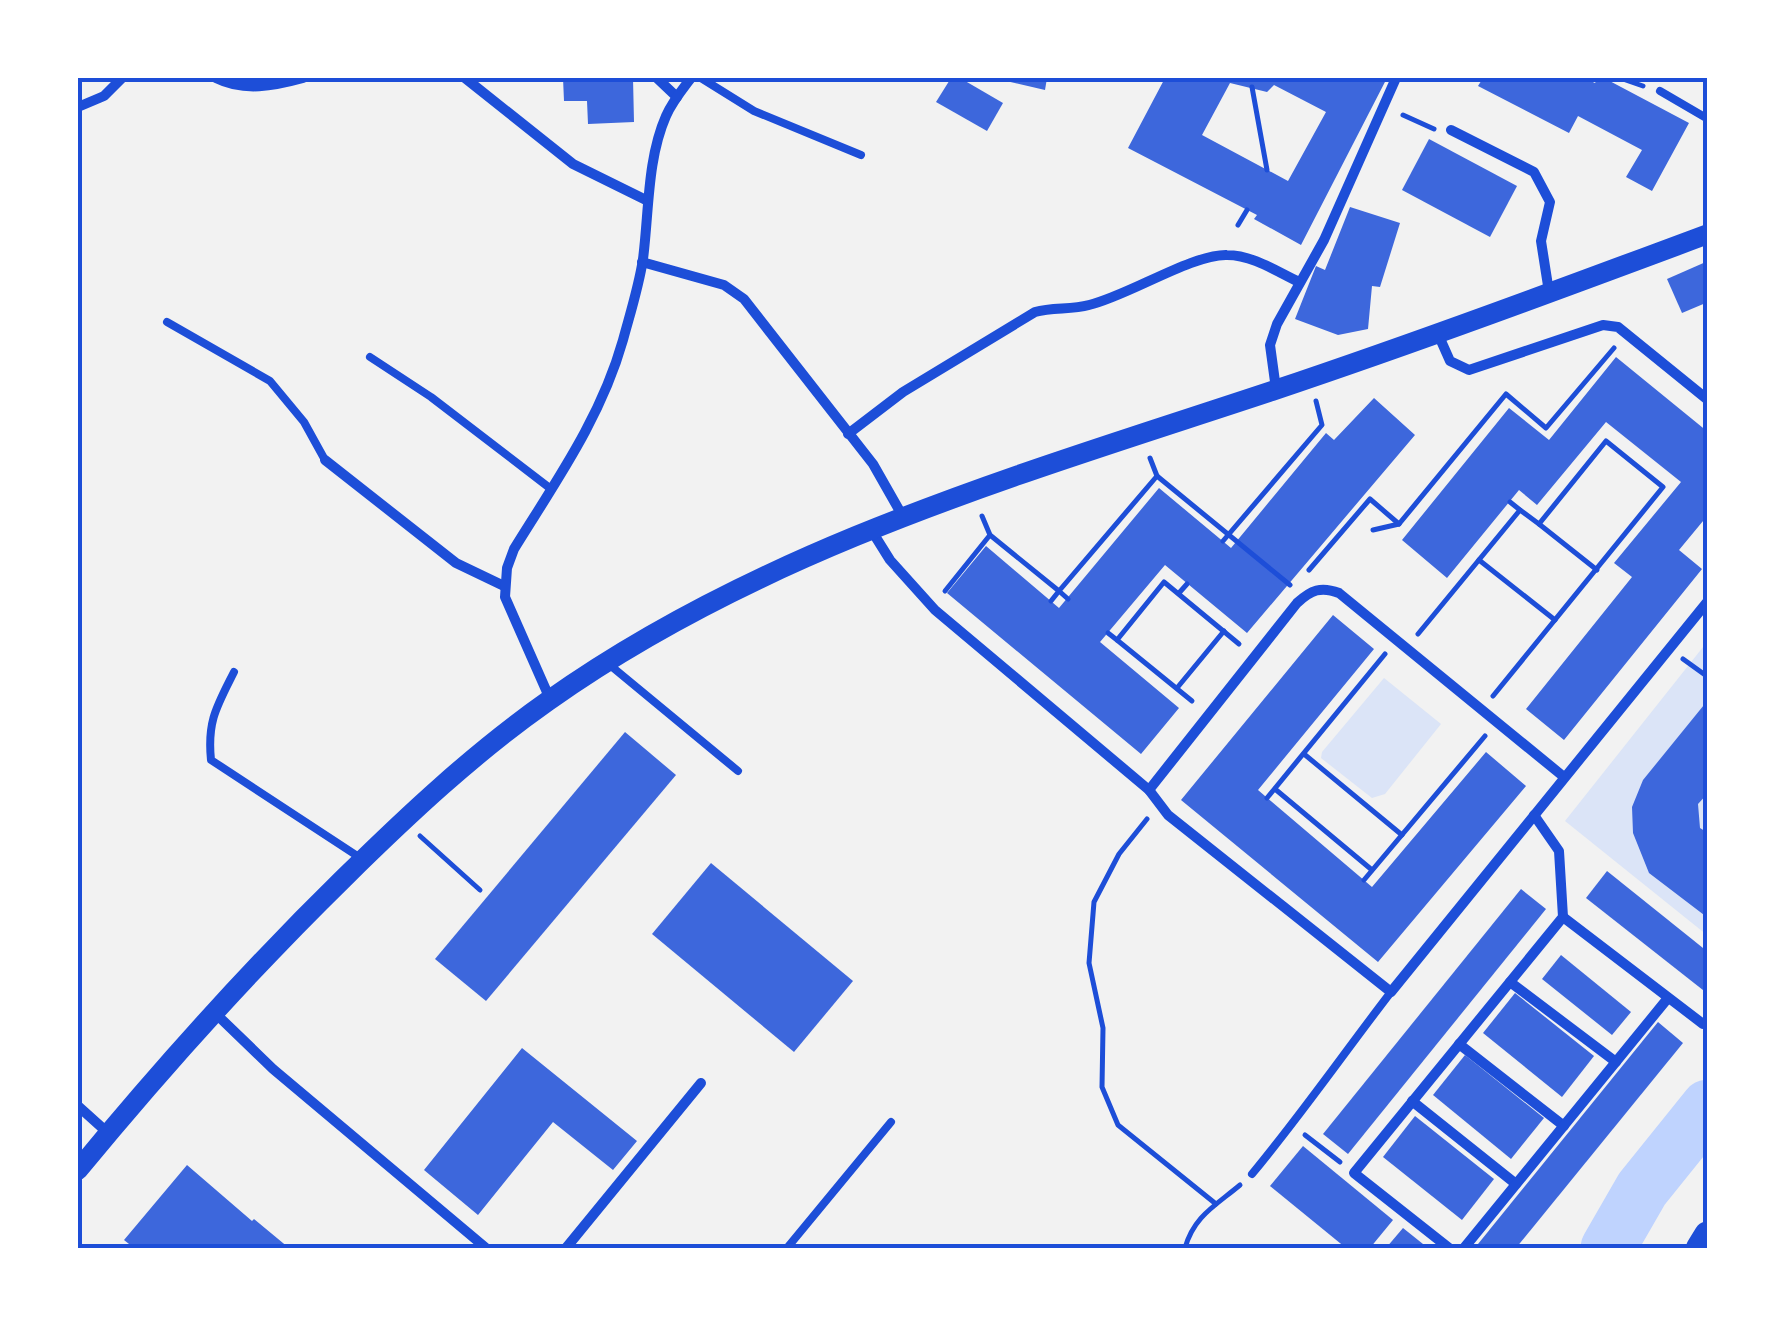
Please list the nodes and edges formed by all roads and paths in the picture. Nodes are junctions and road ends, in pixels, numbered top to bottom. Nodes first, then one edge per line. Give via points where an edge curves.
1 (122, 78) edge
2 (216, 78) edge
3 (303, 78) edge
4 (465, 78) edge
5 (657, 78) edge
6 (690, 78) edge
7 (701, 78) edge
8 (1396, 78) edge
9 (1252, 87) dead end
10 (1660, 91) dead end
11 (677, 97) junction
12 (1385, 106) junction
13 (78, 107) edge
14 (1708, 118) edge
15 (1451, 130) joint
16 (861, 154) dead end
17 (1268, 170) dead end
18 (648, 201) junction
19 (1246, 210) dead end
20 (1238, 225) dead end
21 (1708, 234) edge
22 (642, 262) junction
23 (1299, 282) junction
24 (1549, 292) junction
25 (166, 322) dead end
26 (1438, 333) junction
27 (1626, 334) junction
28 (370, 357) dead end
29 (1310, 378) junction
30 (1276, 390) junction
31 (1708, 400) edge
32 (1141, 433) junction
33 (848, 434) junction
34 (1454, 456) junction
35 (324, 460) joint
36 (1463, 464) dead end
37 (1157, 476) junction
38 (551, 489) junction
39 (1510, 502) dead end
40 (1520, 510) junction
41 (902, 515) junction
42 (1400, 524) junction
43 (1538, 524) junction
44 (870, 528) junction
45 (1373, 530) dead end
46 (1228, 534) junction
47 (1222, 541) dead end
48 (1479, 560) junction
49 (1596, 570) junction
50 (1306, 574) dead end
51 (1187, 584) dead end
52 (504, 586) junction
53 (1294, 589) dead end
54 (1059, 591) junction
55 (1179, 593) junction
56 (938, 599) dead end
57 (1068, 599) dead end
58 (1051, 600) dead end
59 (1708, 601) edge
60 (1555, 620) junction
61 (1224, 631) junction
62 (1108, 632) dead end
63 (1117, 640) junction
64 (1401, 644) junction
65 (1244, 647) dead end
66 (607, 663) junction
67 (234, 672) dead end
68 (1177, 688) junction
69 (550, 700) junction
70 (1197, 704) dead end
71 (1482, 710) junction
72 (1496, 722) junction
73 (1304, 754) junction
74 (738, 771) dead end
75 (1564, 778) junction
76 (1149, 790) junction
77 (1275, 790) junction
78 (1268, 798) dead end
79 (1159, 803) junction
80 (1534, 816) junction
81 (404, 820) junction
82 (1402, 835) junction
83 (363, 860) junction
84 (1372, 870) junction
85 (1364, 880) dead end
86 (480, 890) dead end
87 (1563, 917) junction
88 (1510, 982) junction
89 (1391, 992) junction
90 (1668, 998) junction
91 (213, 1012) junction
92 (1703, 1024) dead end
93 (1459, 1044) junction
94 (1616, 1062) junction
95 (701, 1083) dead end
96 (1412, 1102) junction
97 (78, 1106) edge
98 (891, 1122) dead end
99 (1564, 1126) junction
100 (108, 1133) junction
101 (78, 1170) edge
102 (1252, 1174) joint
103 (1516, 1184) junction
104 (1216, 1204) junction
105 (1708, 1235) edge
106 (486, 1248) edge
107 (566, 1248) edge
108 (788, 1248) edge
109 (1185, 1248) edge
110 (1449, 1248) edge
111 (1464, 1248) edge
112 (1700, 1248) edge

1 - 13 street via 104,96
2 - 3 street via 250,86
4 - 18 street via 560,156
5 - 11 street
6 - 11 street
7 - 16 lane via 754,110
8 - 12 street
9 - 17 path
10 - 14 lane
11 - 18 street via 661,132
12 - 15 path via 1440,132
12 - 23 street
15 - 24 street via 1534,172 1550,202 1541,241
18 - 22 street
19 - 20 path
21 - 24 main road
22 - 33 street via 724,285 744,299
22 - 38 street via 602,399
23 - 30 street via 1270,345
23 - 33 street via 1243,256 1222,254 1086,306 1035,312 902,392
24 - 26 main road
25 - 35 lane via 270,380
26 - 27 street via 1450,360 1469,370 1603,325
26 - 29 main road
27 - 31 street
27 - 34 path via 1546,428 1506,394
28 - 38 lane
29 - 30 main road
29 - 46 path via 1322,425
30 - 32 main road
32 - 37 path
32 - 41 main road
33 - 41 street
34 - 36 path
34 - 42 path
35 - 52 street via 456,564
37 - 46 path
37 - 54 path
38 - 52 street via 514,548
39 - 40 path
40 - 43 path
40 - 48 path
41 - 44 main road
42 - 45 path
42 - 50 path via 1370,499
43 - 49 path
43 - 49 path via 1606,441 1663,487
44 - 66 main road via 735,591
44 - 76 street via 935,610
46 - 47 path
46 - 53 path
48 - 60 path
48 - 64 path
49 - 60 path
51 - 55 path
52 - 69 street
54 - 56 path via 990,535
54 - 57 path
54 - 58 path
55 - 61 path
55 - 63 path via 1164,582
59 - 75 street
60 - 71 path
61 - 65 path
61 - 68 path
62 - 63 path
63 - 68 path
64 - 71 street
64 - 73 path
64 - 76 street via 1339,594 1310,591
66 - 69 main road
66 - 74 lane
67 - 83 lane via 208,732 212,760
68 - 70 path
69 - 81 main road
71 - 72 street
72 - 75 street
72 - 82 path
73 - 77 path
73 - 82 path
75 - 80 street
76 - 79 street
77 - 78 path
77 - 84 path
79 - 89 street
79 - 104 path via 1118,854 1094,902 1090,963 1102,1028 1102,1087 1118,1125
80 - 87 street via 1559,852
80 - 89 street
81 - 83 main road
81 - 86 path
82 - 84 path
83 - 91 main road
84 - 85 path
87 - 88 street
87 - 90 street
88 - 93 street
88 - 94 street
89 - 102 lane
90 - 92 street
90 - 94 street
91 - 100 main road
91 - 106 street
93 - 96 street
93 - 99 street
94 - 99 street
95 - 107 street
96 - 103 street
96 - 110 street via 1354,1172
97 - 100 street
98 - 108 lane
99 - 103 street
100 - 101 main road
102 - 104 path
103 - 111 street
104 - 109 path via 1195,1222
105 - 112 highway

